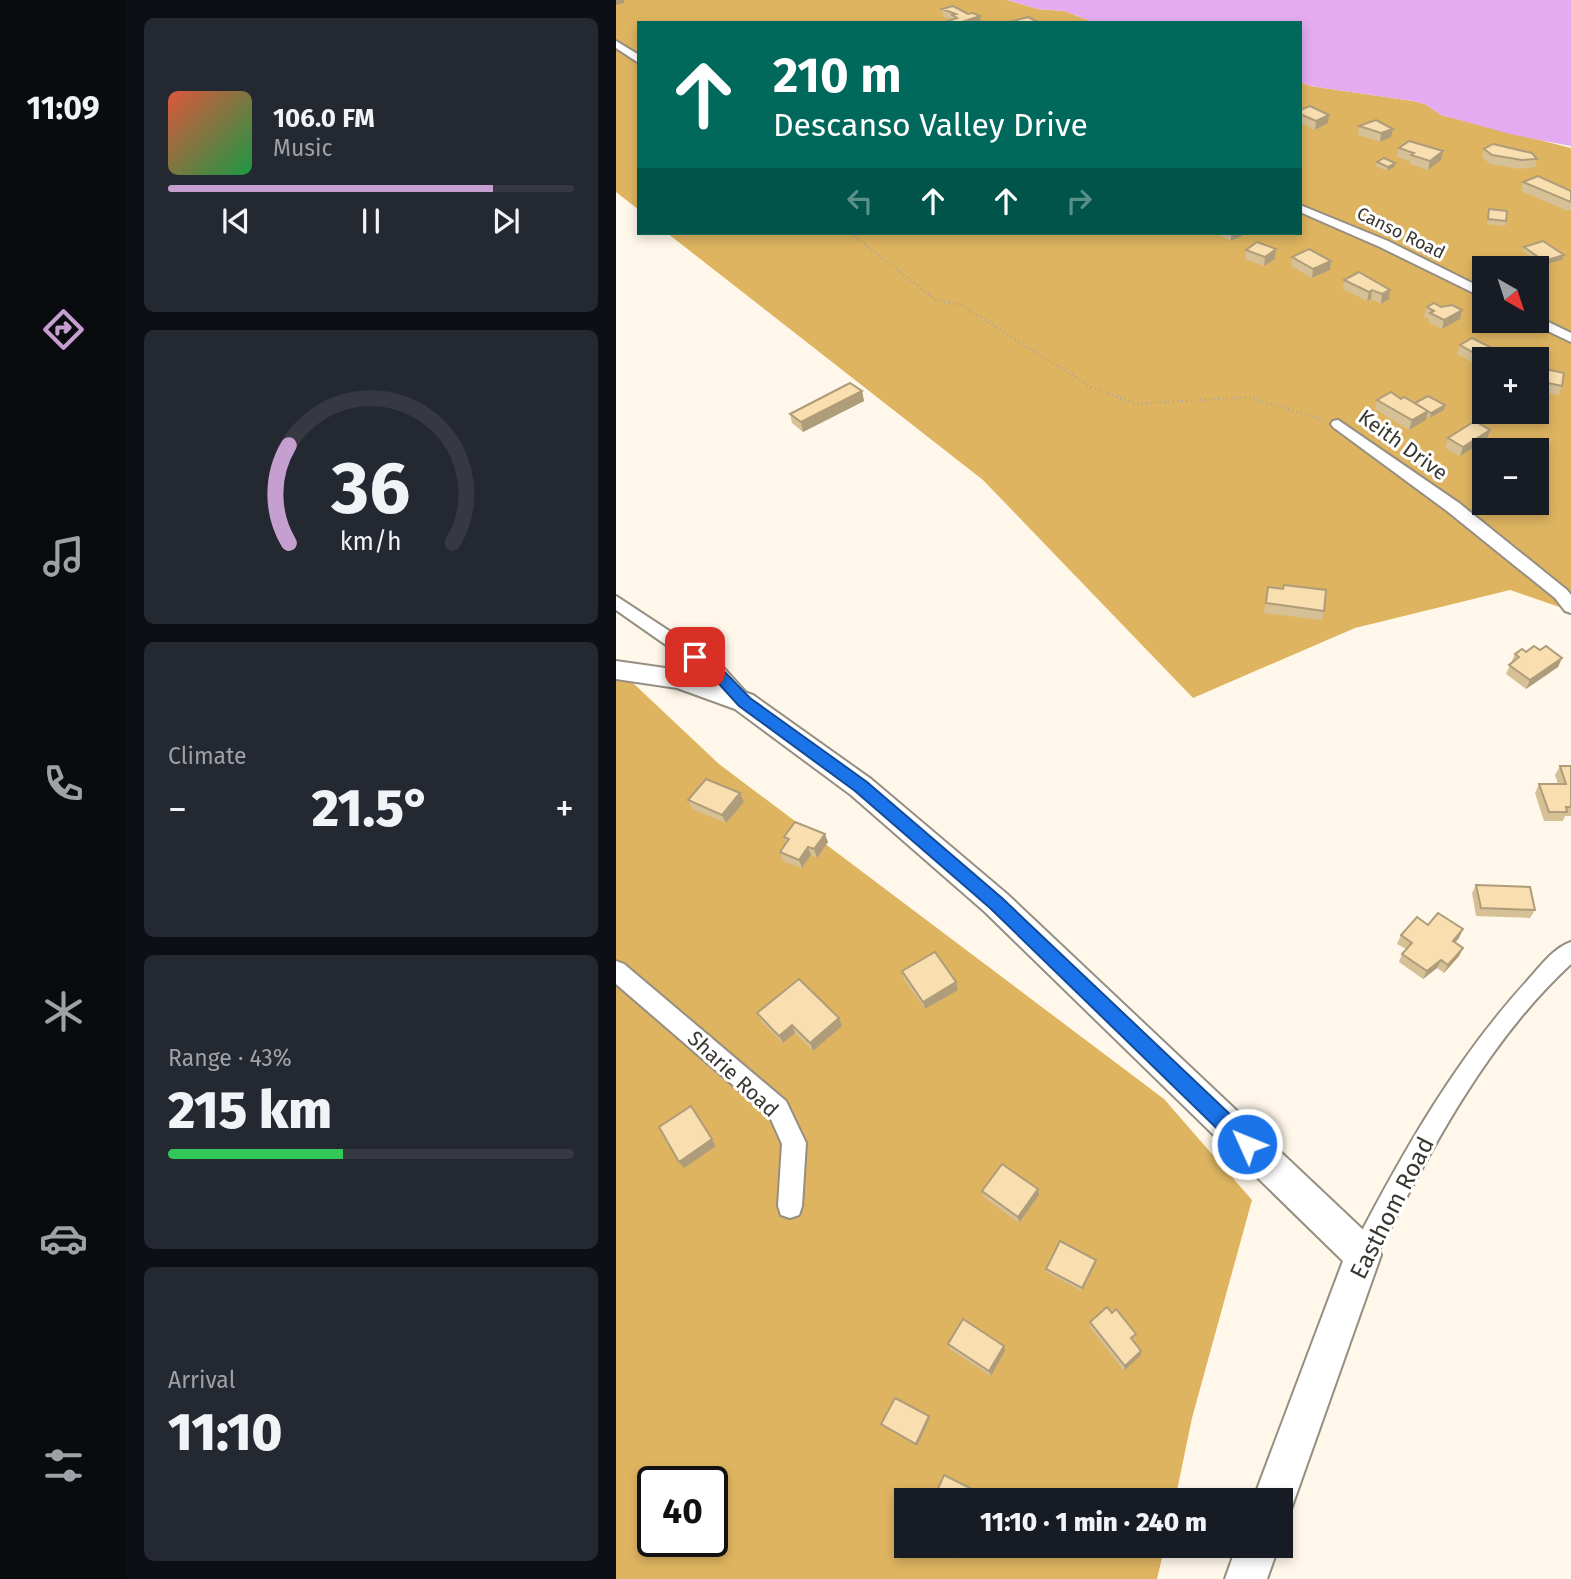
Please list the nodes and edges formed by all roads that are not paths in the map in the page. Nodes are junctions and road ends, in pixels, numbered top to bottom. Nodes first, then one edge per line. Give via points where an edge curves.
1 (616, 44) edge
2 (637, 60) edge
3 (1302, 209) edge
4 (1472, 288) edge
5 (1549, 327) edge
6 (1571, 338) edge
7 (1338, 424) road end
8 (616, 602) edge
9 (1571, 607) edge
10 (616, 670) edge
11 (744, 702) junction
12 (1571, 951) edge
13 (616, 971) edge
14 (790, 1206) dead end
15 (1363, 1255) junction
16 (1278, 1488) edge
17 (1253, 1558) edge
18 (1246, 1579) edge

1 - 2 street
3 - 4 street, Canso Road
5 - 6 street
7 - 9 street, Keith Drive via 1453,507
8 - 11 street via 715,670
10 - 11 street via 679,679
11 - 15 street via 861,787 996,903
12 - 15 street, Easthom Road via 1505,1021 1464,1080 1404,1174
13 - 14 street, Sharie Road via 778,1109 794,1143
15 - 16 street, Easthom Road
17 - 18 street

